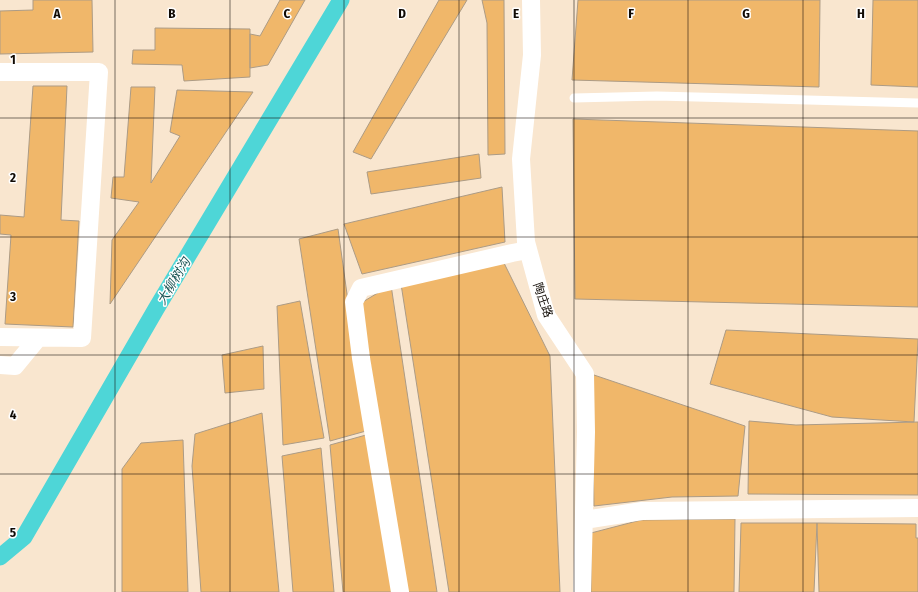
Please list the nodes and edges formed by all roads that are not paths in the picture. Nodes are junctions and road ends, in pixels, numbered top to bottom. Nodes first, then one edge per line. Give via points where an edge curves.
1 (531, 0) edge
2 (0, 72) edge
3 (574, 98) dead end
4 (918, 103) edge
5 (528, 250) junction
6 (0, 337) edge
7 (38, 338) junction
8 (0, 365) edge
9 (918, 508) edge
10 (584, 520) junction
11 (400, 592) edge
12 (582, 592) edge

1 - 5 street, 陶庄路 via 532,55 521,159
2 - 7 street via 99,72 82,338
3 - 4 lane via 657,96
5 - 10 street, 陶庄路 via 546,315 585,374
5 - 11 street via 361,288 354,302 362,366
6 - 7 street
7 - 8 street via 15,366
9 - 10 street via 642,511
10 - 12 street, 陶庄路

